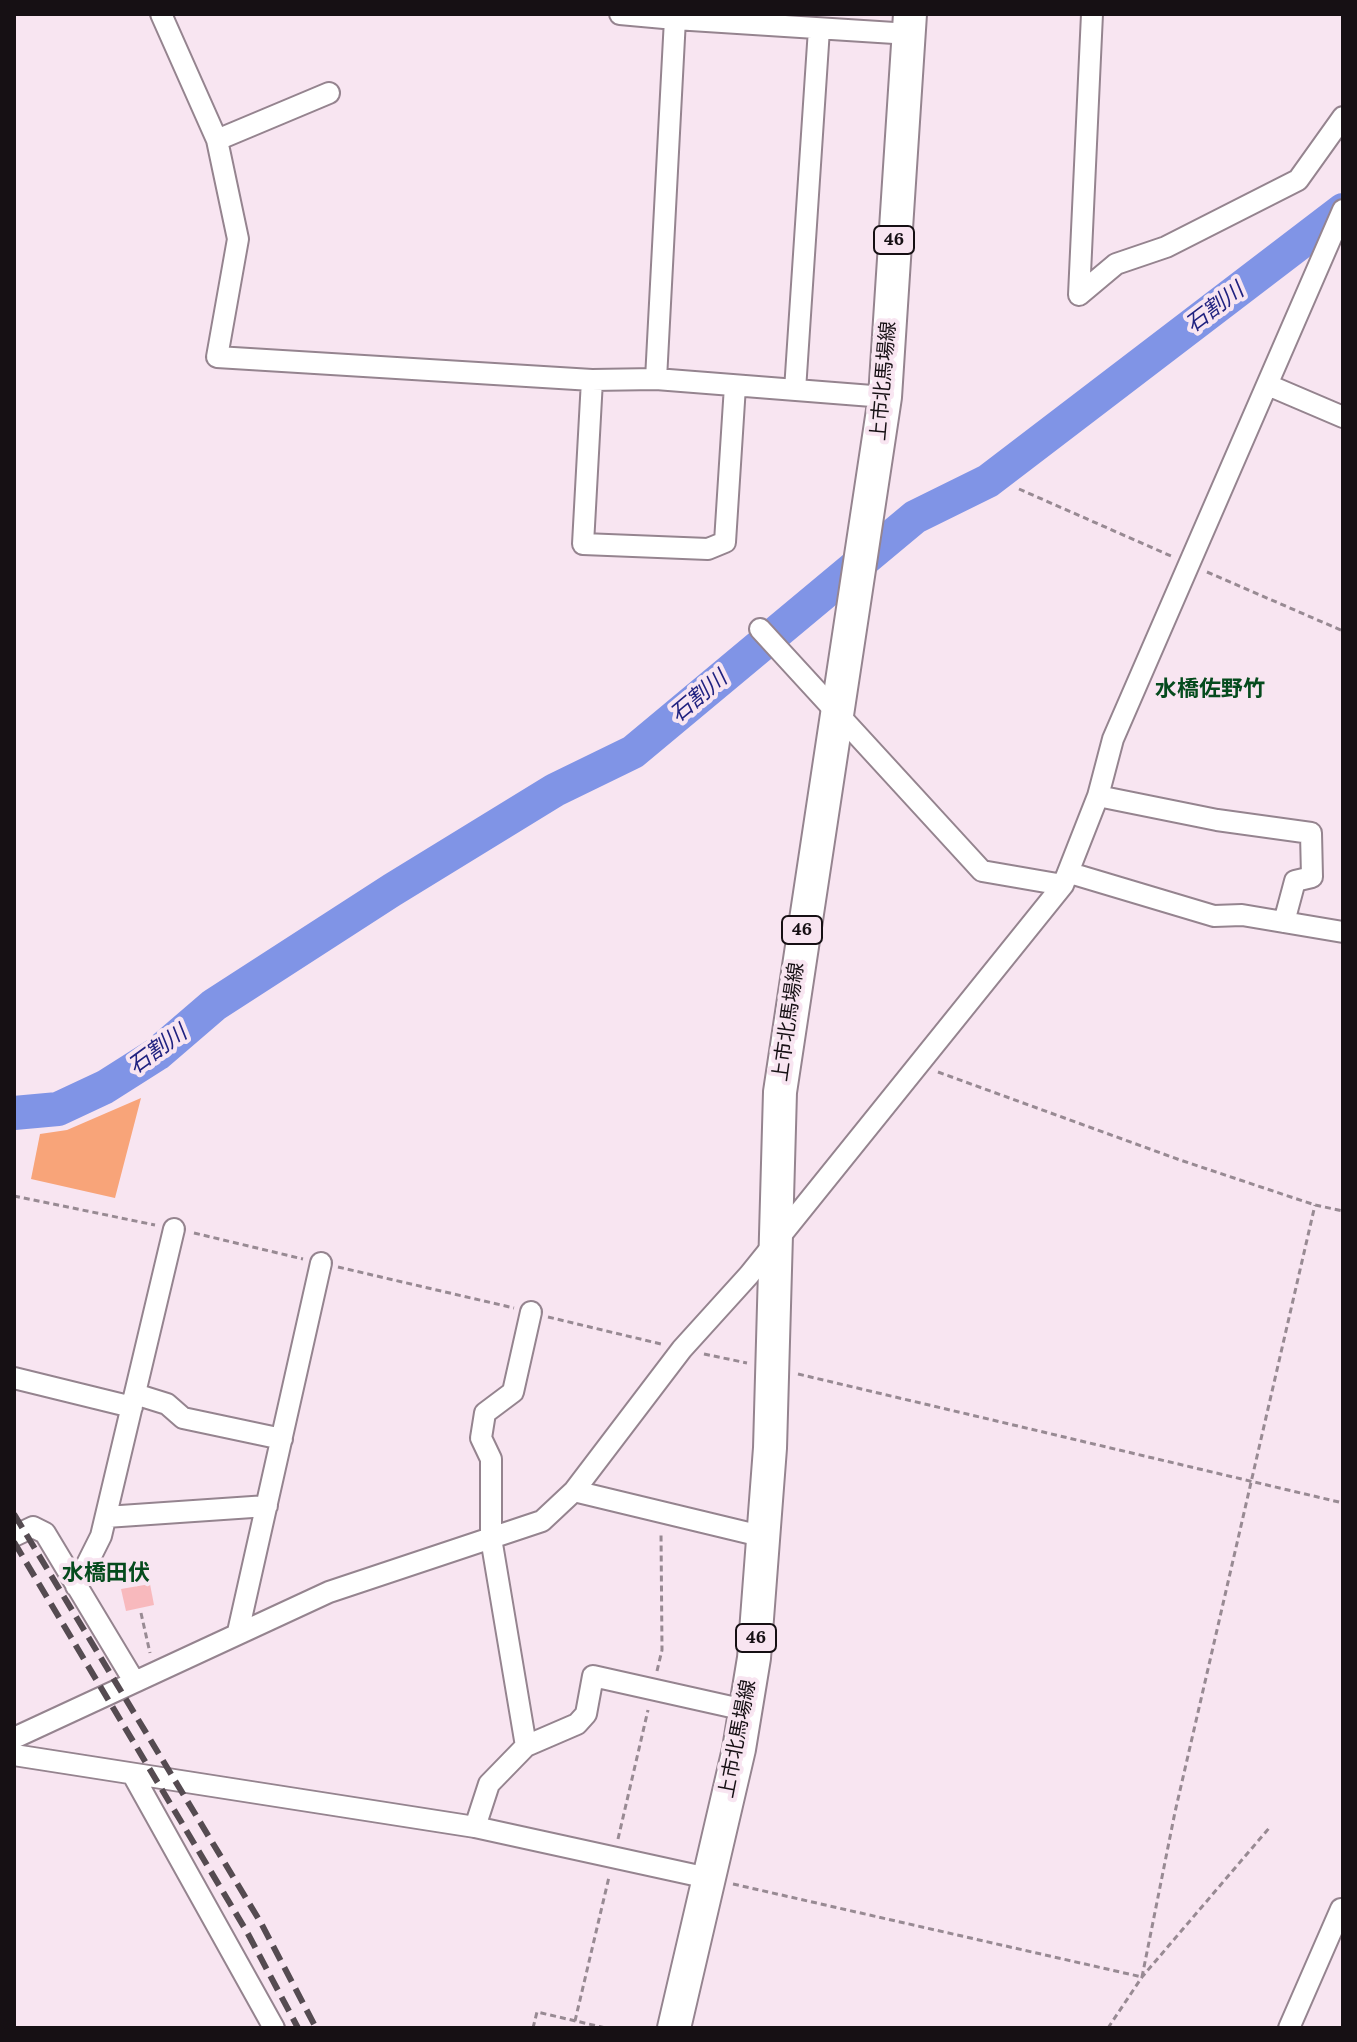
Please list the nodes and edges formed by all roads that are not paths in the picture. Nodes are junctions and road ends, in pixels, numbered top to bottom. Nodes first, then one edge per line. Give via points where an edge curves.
1 (161, 14) edge
2 (620, 14) edge
3 (1092, 14) edge
4 (675, 19) junction
5 (910, 24) edge
6 (819, 29) junction
7 (329, 93) dead end
8 (1343, 117) edge
9 (217, 140) junction
10 (1343, 210) edge
11 (1334, 236) edge
12 (656, 379) junction
13 (592, 380) junction
14 (1268, 385) junction
15 (735, 386) junction
16 (795, 390) junction
17 (885, 397) junction
18 (1343, 417) edge
19 (760, 629) dead end
20 (836, 714) junction
21 (1098, 796) junction
22 (1066, 879) junction
23 (1284, 922) junction
24 (1343, 932) edge
25 (174, 1229) road end
26 (773, 1240) junction
27 (321, 1263) road end
28 (531, 1312) road end
29 (14, 1378) edge
30 (133, 1400) junction
31 (282, 1439) junction
32 (574, 1491) junction
33 (267, 1506) junction
34 (106, 1517) junction
35 (14, 1536) edge
36 (765, 1537) junction
37 (491, 1538) junction
38 (76, 1586) junction
39 (238, 1632) junction
40 (134, 1681) junction
41 (745, 1710) junction
42 (14, 1738) edge
43 (526, 1746) junction
44 (14, 1755) edge
45 (133, 1775) junction
46 (475, 1827) junction
47 (708, 1878) junction
48 (1341, 1909) dead end
49 (274, 2028) edge
50 (674, 2028) edge
51 (1289, 2028) edge

1 - 9 street
2 - 4 street
3 - 8 street via 1079,295 1116,264 1166,247 1298,180
4 - 6 street
4 - 12 street
5 - 6 street
5 - 17 main road, 上市北馬場線 / 46
6 - 16 street
7 - 9 street
9 - 13 street via 238,239 217,357
10 - 11 street
11 - 14 street
12 - 13 street
12 - 15 street
13 - 15 street via 583,544 708,549 725,542
14 - 18 street
14 - 21 street via 1113,739
15 - 16 street
16 - 17 street
17 - 20 main road, 上市北馬場線 / 46
19 - 20 street
20 - 22 street via 982,871
20 - 26 main road, 上市北馬場線 / 46 via 780,1092
21 - 22 street
21 - 23 street via 1311,833 1312,877 1295,881
22 - 23 street via 1214,916
22 - 26 street
23 - 24 street
25 - 30 street
26 - 32 street
26 - 36 main road, 上市北馬場線 / 46
27 - 31 street
28 - 37 street via 513,1392 485,1413 481,1438 491,1459
29 - 30 street
30 - 31 street via 167,1404 183,1418
30 - 34 street
31 - 33 street
32 - 36 street
32 - 37 street via 542,1521
33 - 34 street
33 - 39 street
34 - 38 street
35 - 38 street via 33,1527 45,1533
36 - 41 main road, 上市北馬場線 / 46
37 - 39 street via 329,1592
37 - 43 street
38 - 40 street
39 - 40 street
40 - 42 street
41 - 43 street via 593,1676 586,1714 577,1724
41 - 47 main road, 上市北馬場線 / 46
43 - 46 street via 489,1784
44 - 45 street
45 - 46 street
45 - 49 street
46 - 47 street
47 - 50 main road, 上市北馬場線 / 46
48 - 51 street

